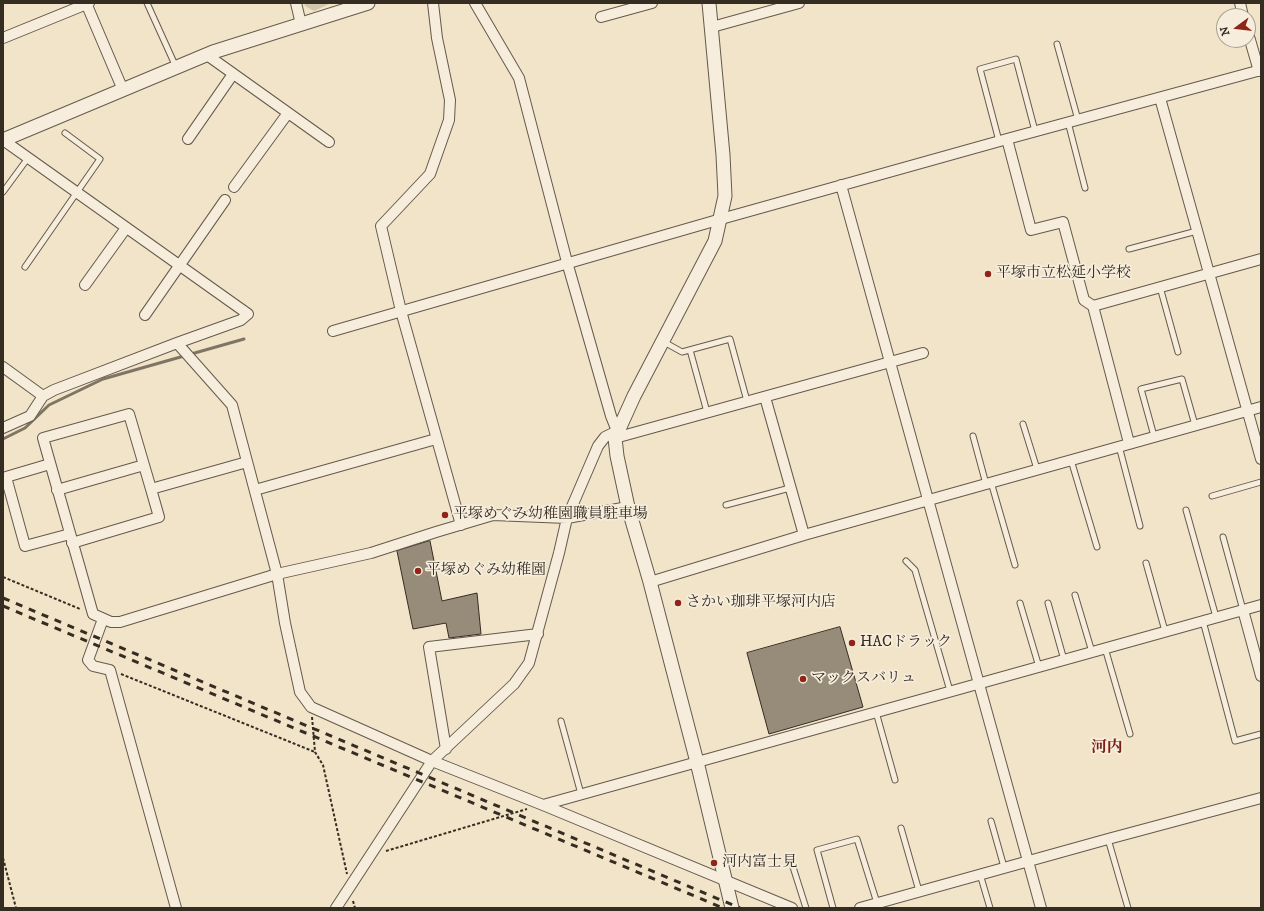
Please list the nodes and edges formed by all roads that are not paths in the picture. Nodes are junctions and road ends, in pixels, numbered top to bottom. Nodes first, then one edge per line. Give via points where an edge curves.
1 (88, 3) edge
2 (147, 3) edge
3 (296, 3) edge
4 (368, 3) edge
5 (433, 3) edge
6 (475, 3) edge
7 (652, 3) edge
8 (709, 3) edge
9 (799, 3) edge
10 (788, 4) edge
11 (600, 17) dead end
12 (301, 24) junction
13 (712, 27) junction
14 (3, 38) edge
15 (1057, 44) dead end
16 (1257, 49) edge
17 (206, 55) junction
18 (176, 68) junction
19 (1260, 70) edge
20 (233, 74) junction
21 (124, 90) junction
22 (1160, 98) junction
23 (288, 113) junction
24 (1078, 120) junction
25 (1068, 122) junction
26 (1035, 131) junction
27 (65, 133) dead end
28 (188, 139) dead end
29 (3, 140) edge
30 (1003, 140) junction
31 (329, 142) dead end
32 (28, 158) junction
33 (841, 185) junction
34 (234, 187) dead end
35 (1085, 188) dead end
36 (3, 192) edge
37 (76, 192) junction
38 (225, 200) dead end
39 (721, 219) junction
40 (126, 228) junction
41 (1197, 231) junction
42 (1129, 249) dead end
43 (1261, 259) edge
44 (567, 262) junction
45 (179, 265) junction
46 (25, 267) dead end
47 (1209, 273) junction
48 (85, 285) dead end
49 (1160, 287) junction
50 (1093, 306) junction
51 (401, 312) junction
52 (145, 315) dead end
53 (333, 331) dead end
54 (662, 341) junction
55 (177, 343) junction
56 (690, 350) junction
57 (1178, 352) dead end
58 (923, 354) dead end
59 (891, 362) junction
60 (3, 367) edge
61 (43, 396) junction
62 (765, 396) junction
63 (747, 401) junction
64 (1261, 407) edge
65 (1247, 411) junction
66 (707, 412) junction
67 (1023, 424) dead end
68 (1195, 425) junction
69 (3, 428) edge
70 (616, 435) junction
71 (973, 436) dead end
72 (1154, 436) junction
73 (436, 439) junction
74 (1129, 443) junction
75 (1119, 446) junction
76 (1261, 459) edge
77 (1071, 460) junction
78 (247, 462) junction
79 (50, 464) junction
80 (144, 465) junction
81 (1037, 469) junction
82 (1261, 482) edge
83 (988, 483) junction
84 (790, 488) junction
85 (151, 489) junction
86 (57, 490) junction
87 (254, 490) junction
88 (1212, 496) dead end
89 (929, 500) junction
90 (726, 505) dead end
91 (628, 507) junction
92 (1186, 510) dead end
93 (567, 518) junction
94 (461, 525) junction
95 (1140, 526) dead end
96 (804, 535) junction
97 (1223, 537) dead end
98 (71, 539) junction
99 (1097, 548) dead end
100 (906, 561) dead end
101 (1146, 563) dead end
102 (1015, 565) dead end
103 (277, 574) junction
104 (650, 582) junction
105 (1075, 594) dead end
106 (1020, 603) dead end
107 (1048, 603) dead end
108 (1261, 605) edge
109 (1243, 610) junction
110 (1216, 617) junction
111 (103, 619) junction
112 (1203, 621) junction
113 (1165, 631) junction
114 (538, 634) junction
115 (1105, 648) junction
116 (1092, 652) junction
117 (1064, 660) junction
118 (1038, 667) junction
119 (1261, 676) edge
120 (978, 684) junction
121 (950, 691) junction
122 (876, 712) junction
123 (561, 722) dead end
124 (1130, 734) dead end
125 (1261, 734) edge
126 (446, 749) junction
127 (432, 761) junction
128 (697, 762) junction
129 (895, 780) dead end
130 (582, 794) junction
131 (1261, 798) edge
132 (543, 805) junction
133 (991, 821) dead end
134 (901, 828) dead end
135 (1108, 839) junction
136 (1028, 861) junction
137 (794, 867) dead end
138 (1004, 868) junction
139 (980, 874) junction
140 (725, 881) junction
141 (919, 892) junction
142 (877, 903) junction
143 (176, 908) edge
144 (336, 908) edge
145 (732, 908) edge
146 (792, 908) edge
147 (806, 908) edge
148 (833, 908) edge
149 (860, 908) edge
150 (990, 908) edge
151 (1041, 908) edge
152 (1128, 908) edge

1 - 14 street
1 - 21 street
2 - 18 lane
3 - 12 street
4 - 12 street
5 - 51 street via 437,38 450,100 449,120 430,174 381,226
6 - 44 street via 519,78
7 - 11 street
8 - 13 street
9 - 10 street
10 - 13 street
12 - 17 street
13 - 39 street via 725,196
15 - 24 lane
16 - 19 street
17 - 18 street
17 - 20 street
18 - 21 street
19 - 22 street
20 - 23 street
20 - 28 street
21 - 29 street
22 - 24 street
22 - 41 street
23 - 31 street
23 - 34 street
24 - 25 street
25 - 26 street
25 - 35 lane
26 - 30 street
26 - 30 lane via 1016,60 980,68
27 - 37 lane via 100,158
29 - 32 street
30 - 33 street
30 - 50 street via 1031,230 1063,222 1084,300
32 - 36 lane
32 - 37 street
33 - 39 street
33 - 59 street
37 - 40 street
37 - 46 lane
38 - 45 street
39 - 44 street
39 - 54 street via 715,241
40 - 45 street
40 - 48 street
41 - 42 lane
41 - 47 street
43 - 47 street
44 - 51 street
44 - 70 street
45 - 52 street
45 - 55 street via 248,314 241,320
47 - 49 street
47 - 65 street
49 - 50 street
49 - 57 lane
50 - 74 street
51 - 53 street
51 - 73 street
54 - 56 lane via 682,352
54 - 70 street
55 - 61 street
55 - 78 street via 232,404
56 - 63 lane via 730,339
56 - 66 lane
58 - 59 street
59 - 62 street
59 - 89 street
60 - 61 street
61 - 69 street via 30,416
62 - 63 street
62 - 84 street
63 - 66 street
64 - 65 street
65 - 68 street
65 - 76 street
66 - 70 street
67 - 81 lane
68 - 72 street
68 - 72 lane via 1182,379 1141,390
70 - 91 street via 617,456
70 - 93 street via 605,437 598,446
71 - 83 lane
72 - 74 street
73 - 87 street
73 - 94 street
74 - 75 street
75 - 77 street
75 - 95 lane
77 - 81 street
77 - 99 lane
78 - 85 street
78 - 87 street
79 - 80 street via 43,438 129,414
79 - 86 street
79 - 98 street via 6,477 25,546
80 - 85 street
80 - 86 street
81 - 83 street
82 - 88 lane
83 - 89 street
83 - 102 lane
84 - 90 lane
84 - 96 street
85 - 98 street via 159,517
86 - 98 street
87 - 103 street
89 - 96 street
89 - 120 street
91 - 93 street
91 - 104 street
92 - 110 lane
93 - 94 street via 494,515
93 - 114 street
94 - 103 street via 371,553
96 - 104 street
97 - 109 lane
98 - 111 street via 92,614
100 - 121 lane via 915,570
101 - 113 lane
103 - 111 street via 120,622
103 - 127 street via 284,623 300,692 311,707
104 - 128 street
105 - 116 lane
106 - 118 lane
107 - 117 lane
108 - 109 street
109 - 110 street
109 - 119 street
110 - 112 street
111 - 143 street via 88,660 93,666 110,670
112 - 113 street
112 - 125 lane via 1235,741
113 - 115 street
114 - 126 street via 529,663 514,684
114 - 126 street via 429,647
115 - 116 street
115 - 124 lane
116 - 117 street
117 - 118 street
118 - 120 street
120 - 121 street
120 - 136 street
121 - 122 street
122 - 128 street
122 - 129 lane
123 - 130 lane
126 - 127 street
127 - 132 street
127 - 144 street
128 - 130 street
128 - 140 street
130 - 132 street
131 - 135 street
132 - 140 street
133 - 138 lane
134 - 141 lane
135 - 136 street
135 - 152 lane
136 - 138 street
136 - 151 street
137 - 147 lane
138 - 139 street
139 - 141 street
139 - 150 lane
140 - 145 street
140 - 146 street
141 - 142 street
142 - 148 lane via 857,839 817,850
142 - 149 street

